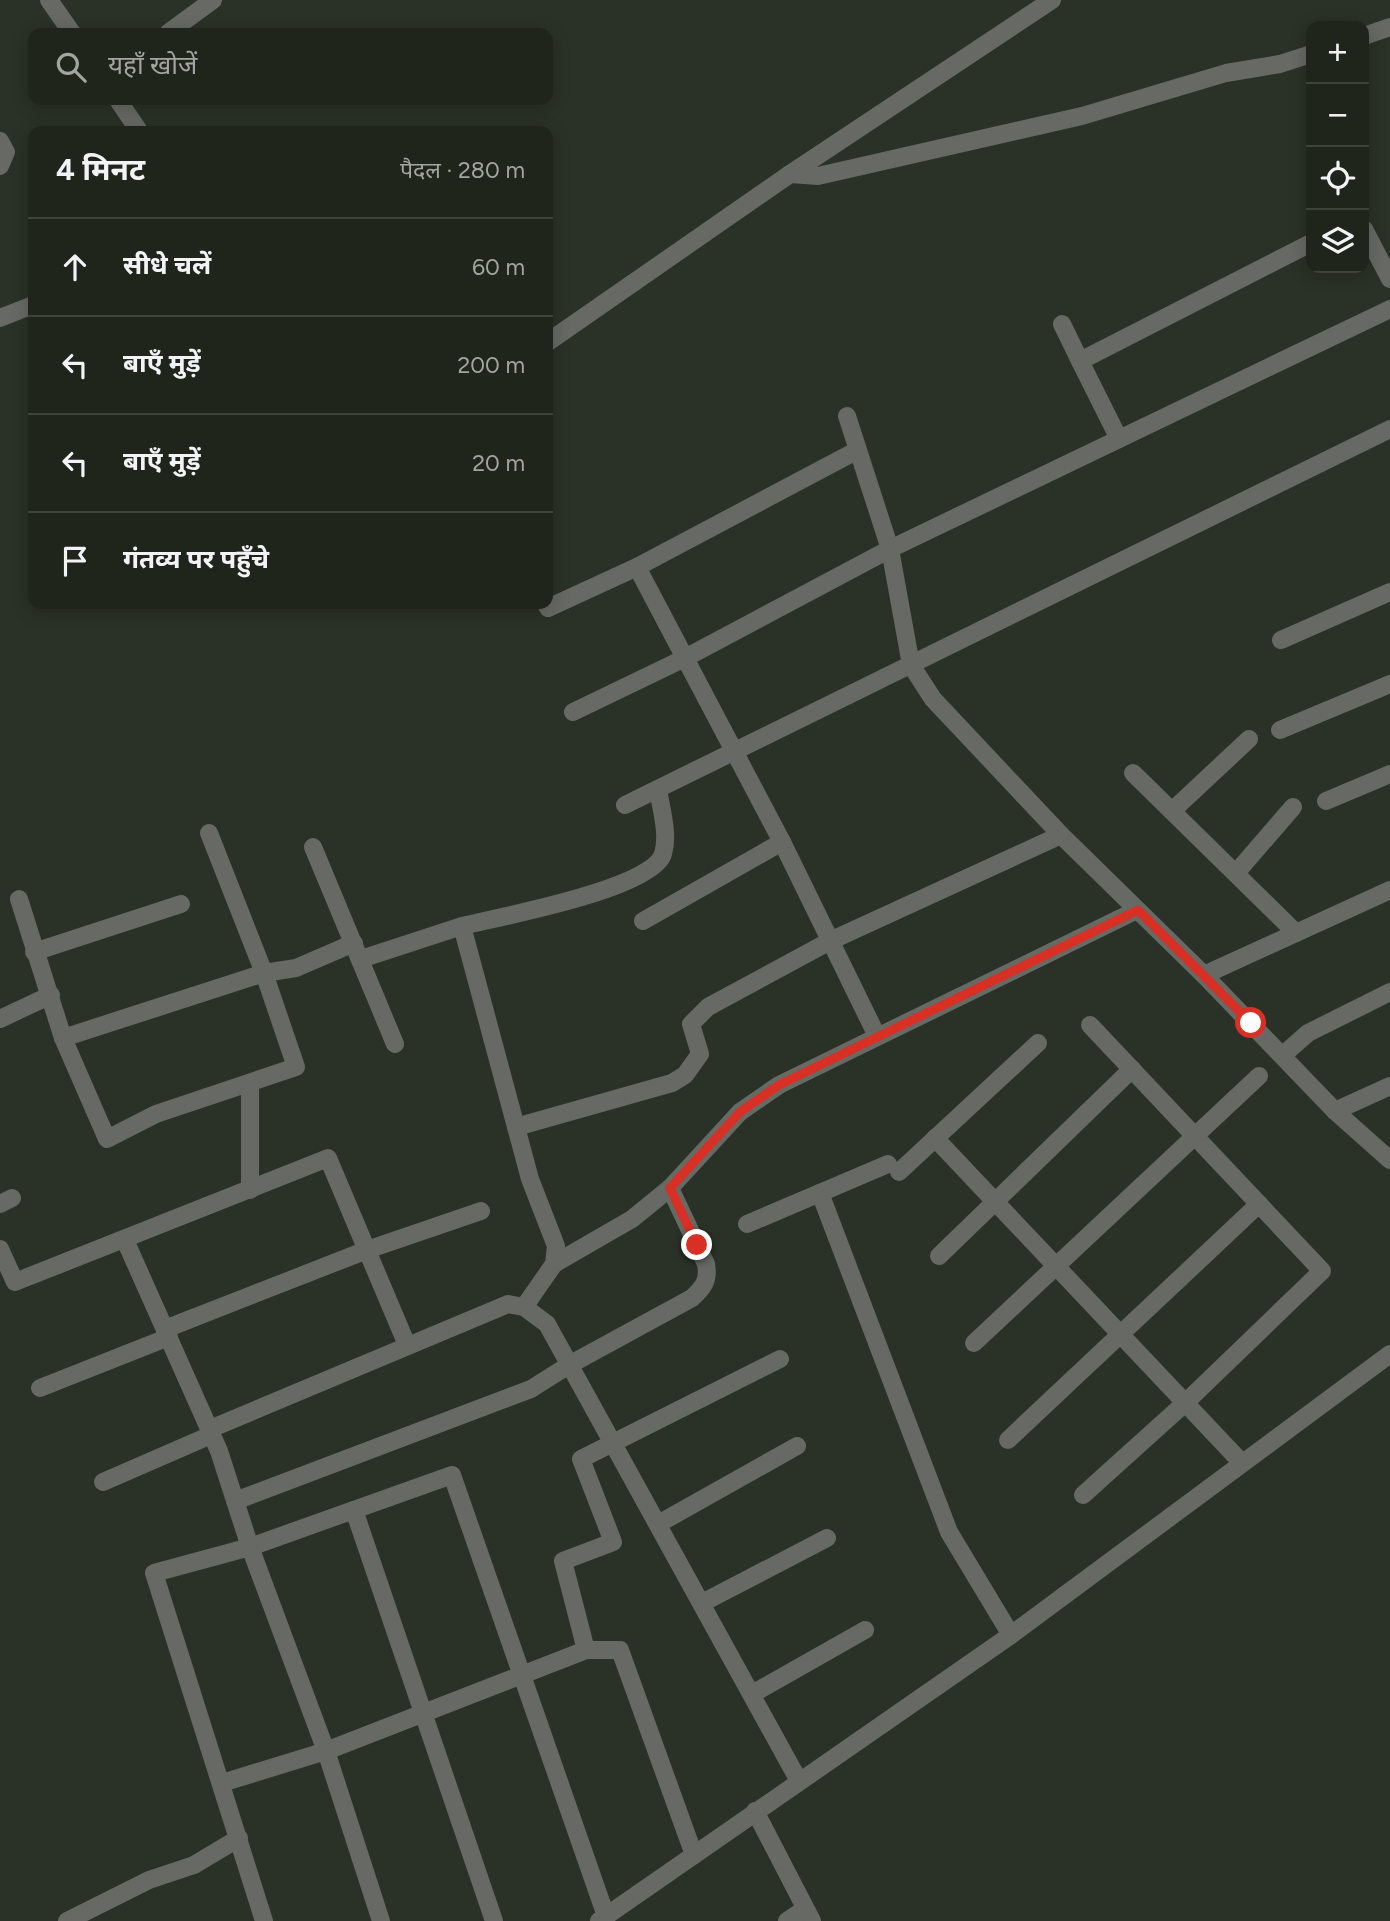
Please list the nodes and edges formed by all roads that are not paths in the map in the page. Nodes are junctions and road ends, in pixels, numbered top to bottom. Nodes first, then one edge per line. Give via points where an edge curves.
1 (49, 0) edge
2 (213, 0) edge
3 (1052, 0) edge
4 (1390, 27) edge
5 (69, 28) edge
6 (175, 28) edge
7 (1369, 34) edge
8 (1306, 56) edge
9 (121, 105) edge
10 (136, 126) edge
11 (0, 141) edge
12 (0, 166) edge
13 (790, 174) junction
14 (1369, 239) edge
15 (1306, 246) edge
16 (1390, 279) edge
17 (28, 308) edge
18 (1390, 309) edge
19 (0, 318) edge
20 (1062, 324) dead end
21 (553, 339) edge
22 (1080, 361) junction
23 (847, 416) dead end
24 (1390, 429) edge
25 (1119, 439) junction
26 (856, 452) junction
27 (890, 549) junction
28 (638, 567) junction
29 (1390, 592) edge
30 (553, 606) edge
31 (1280, 640) dead end
32 (685, 658) junction
33 (911, 665) junction
34 (1390, 684) edge
35 (573, 712) dead end
36 (1280, 730) dead end
37 (1249, 738) dead end
38 (735, 752) junction
39 (1133, 773) dead end
40 (1390, 774) edge
41 (658, 789) junction
42 (1326, 801) dead end
43 (625, 805) dead end
44 (1293, 807) dead end
45 (1172, 811) junction
46 (209, 833) dead end
47 (1061, 835) junction
48 (782, 842) junction
49 (313, 847) dead end
50 (1236, 873) junction
51 (1390, 890) edge
52 (19, 899) dead end
53 (181, 904) dead end
54 (1138, 910) junction
55 (643, 921) dead end
56 (462, 926) junction
57 (1296, 933) junction
58 (830, 941) junction
59 (357, 951) junction
60 (34, 952) junction
61 (264, 973) junction
62 (1204, 975) junction
63 (1390, 992) edge
64 (51, 995) junction
65 (0, 1019) edge
66 (1090, 1025) dead end
67 (877, 1036) junction
68 (63, 1038) junction
69 (1038, 1043) dead end
70 (395, 1044) dead end
71 (1283, 1055) junction
72 (1132, 1069) junction
73 (1259, 1076) dead end
74 (250, 1084) junction
75 (1390, 1086) edge
76 (1335, 1111) junction
77 (516, 1127) junction
78 (1194, 1135) junction
79 (935, 1138) junction
80 (1390, 1160) edge
81 (670, 1188) junction
82 (250, 1190) junction
83 (820, 1193) junction
84 (995, 1201) junction
85 (1259, 1204) junction
86 (481, 1211) dead end
87 (747, 1224) dead end
88 (125, 1240) junction
89 (0, 1249) edge
90 (367, 1250) junction
91 (940, 1256) dead end
92 (554, 1264) junction
93 (1056, 1265) junction
94 (524, 1307) junction
95 (167, 1333) junction
96 (1121, 1335) junction
97 (974, 1343) dead end
98 (407, 1345) junction
99 (1390, 1354) edge
100 (780, 1359) dead end
101 (569, 1364) junction
102 (40, 1388) dead end
103 (1185, 1403) junction
104 (211, 1432) junction
105 (1008, 1440) dead end
106 (614, 1442) junction
107 (797, 1446) dead end
108 (1242, 1463) junction
109 (103, 1482) dead end
110 (1083, 1495) dead end
111 (235, 1501) junction
112 (354, 1510) junction
113 (658, 1524) junction
114 (827, 1538) dead end
115 (250, 1547) junction
116 (702, 1603) junction
117 (865, 1630) dead end
118 (1010, 1635) junction
119 (586, 1650) junction
120 (522, 1676) junction
121 (752, 1694) junction
122 (422, 1714) junction
123 (327, 1751) junction
124 (799, 1780) junction
125 (222, 1783) junction
126 (755, 1811) junction
127 (239, 1838) junction
128 (694, 1855) junction
129 (809, 1915) edge
130 (603, 1919) edge
131 (67, 1921) edge
132 (264, 1921) edge
133 (380, 1921) edge
134 (494, 1921) edge
135 (787, 1921) edge

1 - 5 street
2 - 6 street
3 - 13 street
4 - 7 street
8 - 13 street via 1226,73 1082,116 818,176
9 - 10 street
11 - 12 street via 6,152
13 - 21 street
14 - 16 street
15 - 22 street
17 - 19 street
18 - 25 street
20 - 22 street
22 - 25 street
23 - 26 street
24 - 33 street
25 - 27 street
26 - 27 street
26 - 28 street
27 - 32 street
27 - 33 street
28 - 30 street
28 - 32 street
29 - 31 street
32 - 35 street
32 - 38 street
33 - 38 street
33 - 47 street via 933,699
34 - 36 street
37 - 45 street
38 - 41 street
38 - 48 street
39 - 45 street
40 - 42 street
41 - 43 street
41 - 56 street via 663,854 650,869 618,887
44 - 50 street
45 - 50 street
46 - 61 street
47 - 54 street
47 - 58 street
48 - 55 street
48 - 58 street
49 - 59 street
50 - 57 street
51 - 57 street
52 - 60 street
53 - 60 street
54 - 62 street
54 - 67 street
56 - 59 street
56 - 77 street
57 - 62 street
58 - 67 street
58 - 77 street via 695,1017 691,1024 700,1054 694,1066 672,1083
59 - 61 street
59 - 70 street
60 - 64 street
61 - 68 street
61 - 74 street via 296,1067
62 - 71 street
63 - 71 street via 1308,1033
64 - 65 street
64 - 68 street
66 - 72 street
67 - 81 street via 779,1085 740,1112
68 - 74 street via 107,1139 156,1114
69 - 79 street
71 - 76 street
72 - 78 street
72 - 84 street
73 - 78 street
74 - 82 street
75 - 76 street
76 - 80 street
77 - 92 street via 556,1246
78 - 85 street
78 - 93 street
79 - 83 street via 894,1168
79 - 84 street
81 - 92 street via 632,1219
81 - 101 street via 706,1264 703,1288
82 - 88 street
82 - 90 street via 328,1158
83 - 87 street
83 - 118 street via 949,1532
84 - 91 street
84 - 93 street
85 - 96 street
85 - 103 street via 1322,1271
86 - 90 street
88 - 89 street via 15,1282
88 - 95 street
90 - 95 street
90 - 98 street
92 - 94 street
93 - 96 street
93 - 97 street
94 - 98 street via 508,1304
94 - 101 street via 547,1324
95 - 102 street
95 - 104 street
96 - 103 street
96 - 105 street
98 - 104 street
99 - 108 street
100 - 106 street
101 - 106 street
101 - 111 street via 495,1405
103 - 108 street
103 - 110 street
104 - 109 street
104 - 111 street
106 - 113 street
106 - 119 street via 581,1459 612,1542 564,1561
107 - 113 street
108 - 118 street
111 - 115 street
112 - 115 street
112 - 120 street via 452,1475
112 - 122 street
113 - 116 street
114 - 116 street
115 - 123 street
115 - 125 street via 154,1573
116 - 121 street
117 - 121 street
118 - 124 street
119 - 120 street
119 - 128 street via 620,1650
120 - 122 street
120 - 130 street
121 - 124 street
122 - 123 street
122 - 134 street
123 - 125 street
123 - 133 street
124 - 126 street
125 - 127 street
126 - 128 street
126 - 129 street
127 - 131 street via 194,1865 149,1880
127 - 132 street
128 - 130 street
129 - 135 street

